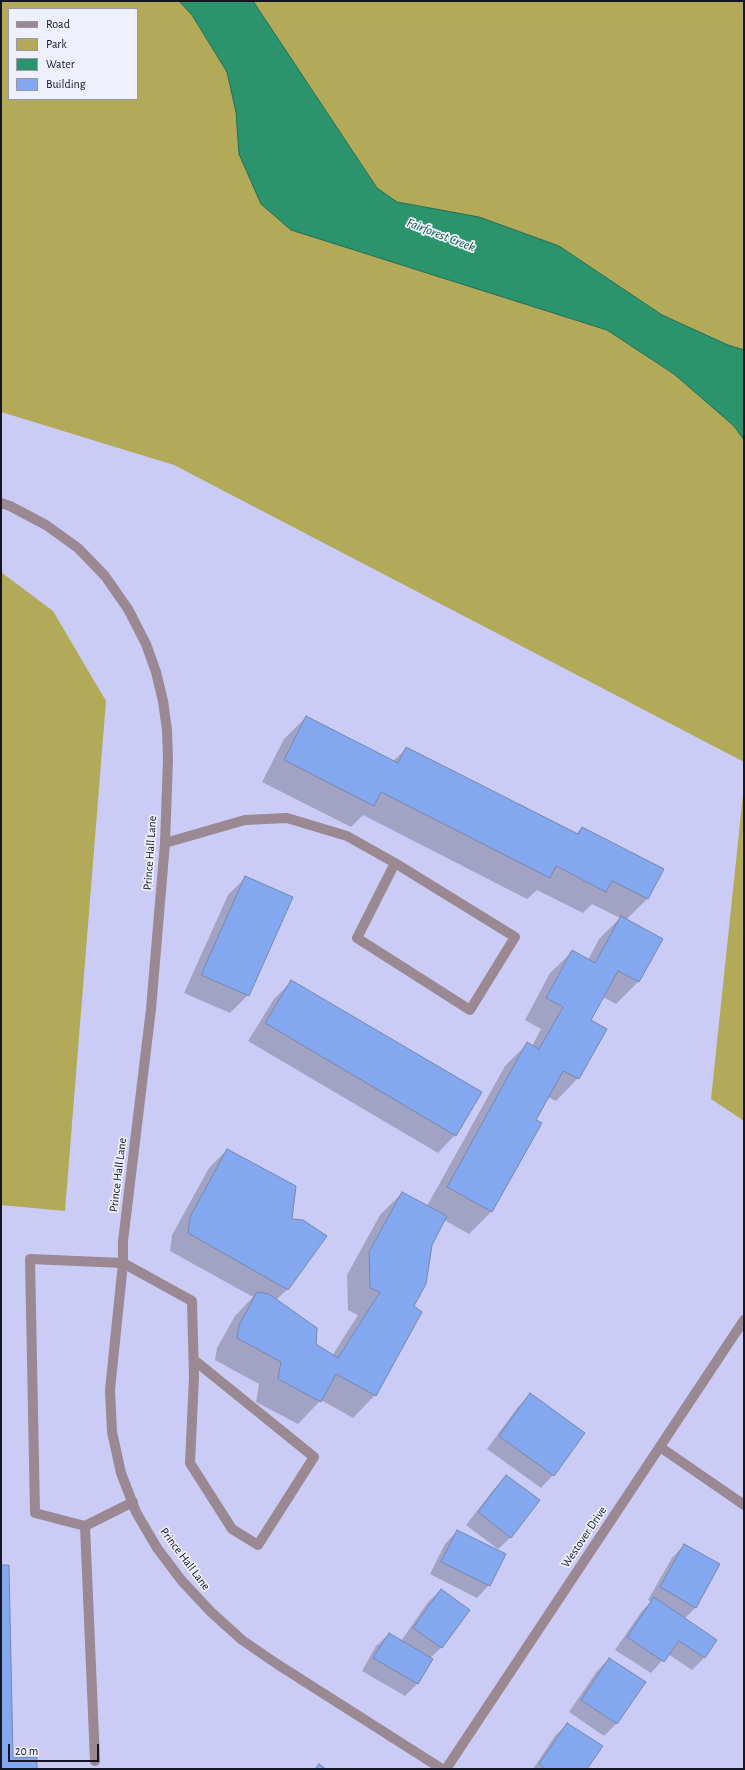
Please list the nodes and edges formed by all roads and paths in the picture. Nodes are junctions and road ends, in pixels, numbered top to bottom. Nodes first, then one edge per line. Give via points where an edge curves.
1 (1, 503) edge
2 (165, 843) junction
3 (395, 863) junction
4 (123, 1263) junction
5 (744, 1320) edge
6 (194, 1360) junction
7 (660, 1447) junction
8 (133, 1502) junction
9 (744, 1505) edge
10 (86, 1526) junction
11 (95, 1760) dead end
12 (442, 1769) edge
13 (446, 1769) edge

1 - 2 street, Prince Hall Lane via 46,525 78,548 105,576 128,608 146,644 156,672 167,730
2 - 3 street via 245,820 287,818 347,836
2 - 4 street, Prince Hall Lane via 152,1009 123,1241
3 - 3 street via 515,937 470,1010 357,938
4 - 6 street via 192,1301
4 - 8 street, Prince Hall Lane via 110,1390 112,1432 121,1473
4 - 10 street via 30,1259 35,1513
5 - 7 street, Westover Drive
6 - 6 street via 190,1463 232,1529 258,1545 314,1457
7 - 9 street
7 - 13 street, Westover Drive
8 - 10 street
8 - 12 street, Prince Hall Lane via 157,1548 182,1581 242,1640
10 - 11 street

